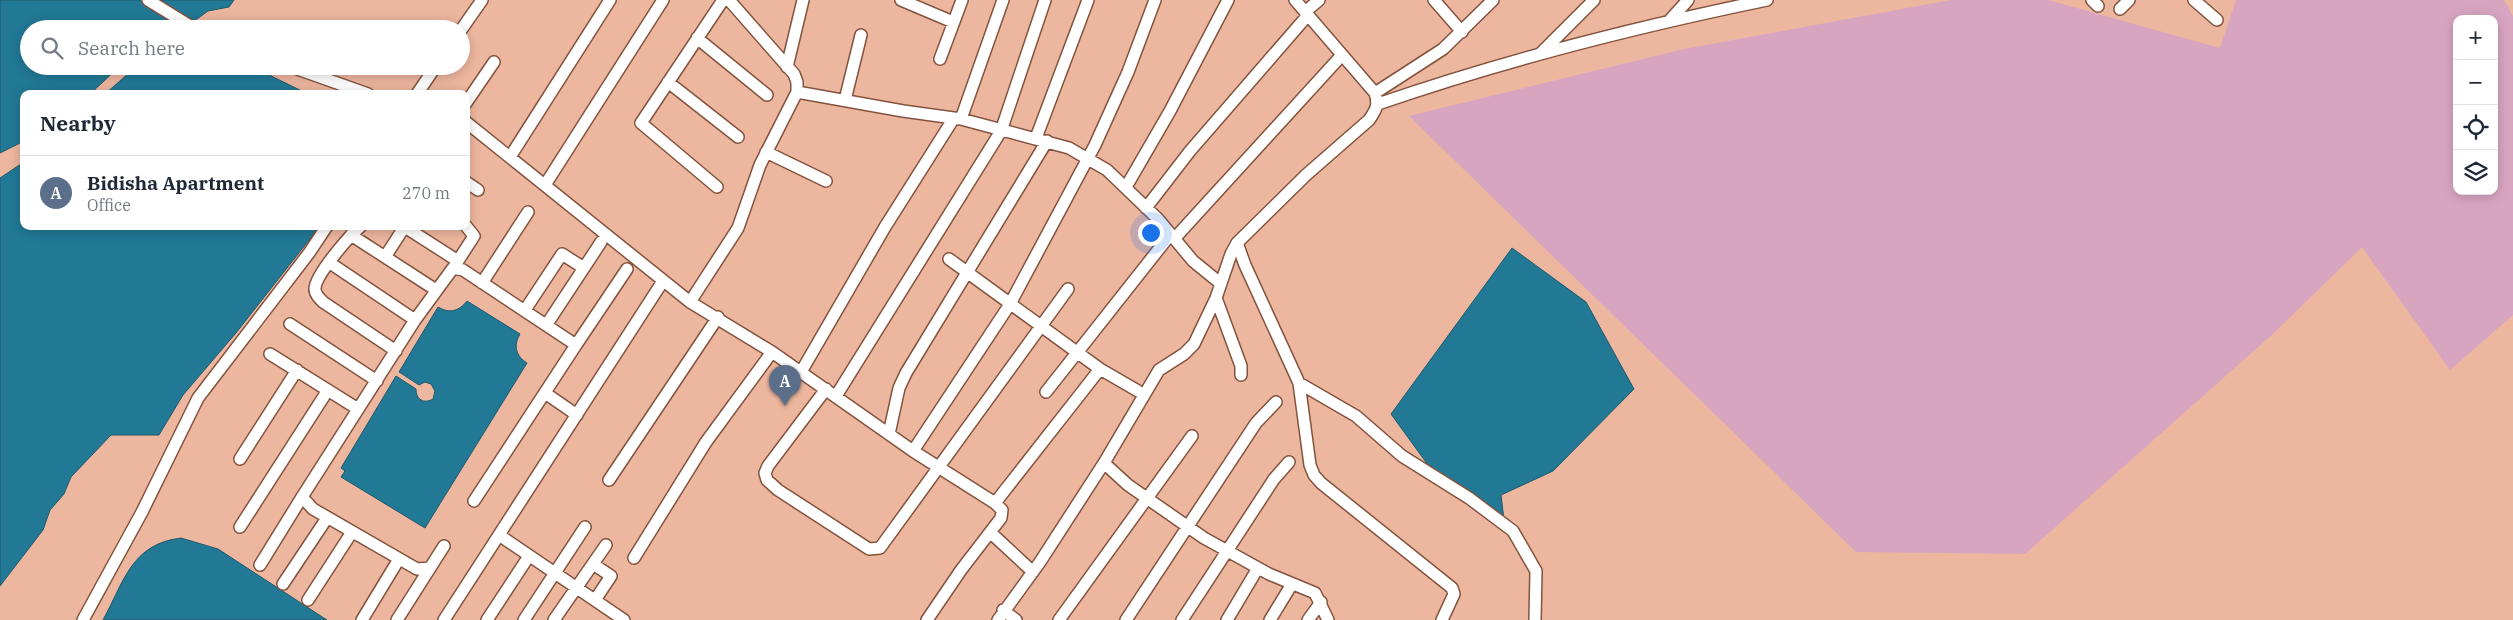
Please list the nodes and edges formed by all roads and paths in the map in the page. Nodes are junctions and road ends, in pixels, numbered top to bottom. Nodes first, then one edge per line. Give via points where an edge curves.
1 (148, 0) edge
2 (482, 0) edge
3 (610, 0) edge
4 (663, 0) edge
5 (723, 0) edge
6 (729, 0) edge
7 (803, 0) edge
8 (901, 0) edge
9 (962, 0) edge
10 (1003, 0) edge
11 (1045, 0) edge
12 (1088, 0) edge
13 (1155, 0) edge
14 (1228, 0) edge
15 (1295, 0) edge
16 (1319, 0) edge
17 (1434, 0) edge
18 (1492, 0) edge
19 (1594, 0) edge
20 (1688, 0) edge
21 (1767, 0) edge
22 (2129, 0) edge
23 (2194, 0) edge
24 (2120, 9) dead end
25 (1306, 14) junction
26 (180, 20) edge
27 (468, 20) edge
28 (1670, 20) junction
29 (2218, 20) dead end
30 (953, 22) junction
31 (1462, 32) junction
32 (860, 35) dead end
33 (697, 38) junction
34 (1540, 54) junction
35 (1342, 55) junction
36 (940, 59) dead end
37 (494, 62) dead end
38 (787, 67) junction
39 (314, 75) edge
40 (430, 75) edge
41 (668, 82) junction
42 (357, 90) edge
43 (420, 90) edge
44 (797, 92) junction
45 (1375, 93) junction
46 (767, 95) dead end
47 (470, 97) edge
48 (844, 100) junction
49 (1378, 104) junction
50 (958, 118) junction
51 (470, 125) edge
52 (1001, 131) junction
53 (738, 137) dead end
54 (1042, 140) junction
55 (766, 152) junction
56 (510, 157) junction
57 (1088, 157) junction
58 (826, 182) dead end
59 (470, 185) edge
60 (545, 185) junction
61 (717, 187) dead end
62 (1126, 187) junction
63 (478, 190) dead end
64 (1146, 208) junction
65 (528, 212) dead end
66 (324, 230) edge
67 (357, 230) edge
68 (403, 230) edge
69 (409, 230) edge
70 (469, 230) edge
71 (351, 235) junction
72 (1172, 237) junction
73 (602, 242) dead end
74 (1237, 243) junction
75 (385, 257) junction
76 (949, 259) dead end
77 (330, 263) junction
78 (455, 265) junction
79 (584, 268) junction
80 (627, 269) dead end
81 (968, 272) junction
82 (663, 281) junction
83 (482, 283) junction
84 (1220, 283) junction
85 (1068, 289) dead end
86 (436, 290) junction
87 (1216, 298) junction
88 (690, 302) junction
89 (1010, 304) junction
90 (525, 310) junction
91 (718, 318) junction
92 (415, 320) junction
93 (290, 324) dead end
94 (547, 324) junction
95 (1041, 328) junction
96 (576, 345) junction
97 (396, 351) junction
98 (772, 352) junction
99 (1077, 353) junction
100 (270, 354) dead end
101 (1100, 369) junction
102 (297, 370) junction
103 (801, 372) junction
104 (1240, 375) dead end
105 (377, 380) junction
106 (1299, 383) junction
107 (826, 389) junction
108 (328, 390) junction
109 (1138, 391) dead end
110 (1046, 392) dead end
111 (545, 393) junction
112 (836, 396) junction
113 (1276, 402) dead end
114 (358, 409) junction
115 (576, 415) junction
116 (889, 434) junction
117 (1192, 436) dead end
118 (913, 451) junction
119 (240, 459) dead end
120 (1289, 462) dead end
121 (1104, 463) junction
122 (937, 467) junction
123 (609, 480) dead end
124 (302, 497) junction
125 (1149, 500) junction
126 (474, 501) dead end
127 (995, 504) junction
128 (327, 518) junction
129 (240, 527) dead end
130 (585, 527) dead end
131 (1188, 527) junction
132 (352, 532) junction
133 (991, 533) junction
134 (499, 535) junction
135 (606, 545) dead end
136 (444, 546) dead end
137 (1226, 551) junction
138 (529, 556) junction
139 (634, 558) dead end
140 (399, 559) junction
141 (592, 564) junction
142 (260, 566) dead end
143 (430, 568) junction
144 (1258, 568) junction
145 (1033, 572) junction
146 (554, 573) junction
147 (283, 584) dead end
148 (1292, 584) junction
149 (576, 587) junction
150 (308, 600) dead end
151 (595, 600) junction
152 (1320, 602) junction
153 (1000, 615) edge
154 (560, 618) edge
155 (83, 620) edge
156 (362, 620) edge
157 (398, 620) edge
158 (444, 620) edge
159 (487, 620) edge
160 (524, 620) edge
161 (624, 620) edge
162 (927, 620) edge
163 (1016, 620) edge
164 (1059, 620) edge
165 (1126, 620) edge
166 (1182, 620) edge
167 (1227, 620) edge
168 (1270, 620) edge
169 (1308, 620) edge
170 (1328, 620) edge
171 (1442, 620) edge
172 (1535, 620) edge

1 - 26 street
2 - 27 street
3 - 56 street
4 - 60 street
5 - 33 street
6 - 38 street
7 - 38 street
8 - 30 street
9 - 30 street
10 - 50 street
11 - 52 street
12 - 54 street
13 - 57 street via 1114,105
14 - 62 street
15 - 25 street
16 - 25 street
17 - 31 street
18 - 31 street
19 - 34 street
20 - 28 street
21 - 28 street
22 - 24 street
23 - 29 street
25 - 35 street
25 - 64 street
28 - 34 street
30 - 36 street
31 - 45 street via 1423,63
32 - 48 street
33 - 41 street
33 - 46 street
34 - 49 street
35 - 45 street
35 - 72 street
37 - 47 street
38 - 44 street via 798,82
39 - 42 street
40 - 43 street
41 - 53 street
41 - 61 street via 641,123
44 - 48 street
44 - 55 street
45 - 49 street
48 - 50 street
49 - 74 street via 1369,120 1306,175
50 - 52 street
50 - 103 street via 885,227
51 - 56 street
52 - 54 street
52 - 112 street
54 - 57 street
54 - 81 street
55 - 58 street
55 - 88 street via 738,228
56 - 60 street
57 - 62 street
57 - 89 street
59 - 63 street
60 - 82 street
62 - 64 street
64 - 72 street
65 - 83 street
66 - 155 street via 198,398 142,512
67 - 71 street
68 - 75 street
69 - 78 street
70 - 78 street via 474,236
71 - 75 street
71 - 77 street
72 - 84 street via 1203,271
72 - 99 street
73 - 79 street
74 - 84 street
74 - 106 street
75 - 86 street
76 - 81 street
77 - 92 street
77 - 97 street via 318,280 317,295
78 - 83 street
78 - 86 street
79 - 90 street via 562,254
79 - 94 street
80 - 96 street
81 - 89 street
81 - 116 street via 906,373 899,388
82 - 88 street
82 - 115 street
83 - 90 street
84 - 87 street
85 - 95 street
86 - 92 street
87 - 104 street via 1241,366
87 - 121 street via 1194,344 1159,370
88 - 91 street
89 - 95 street
89 - 118 street
90 - 94 street
91 - 98 street
91 - 123 street
92 - 97 street
93 - 105 street
94 - 96 street
95 - 99 street
95 - 122 street
96 - 111 street
97 - 105 street
98 - 103 street
98 - 139 street via 706,442
99 - 101 street
99 - 110 street
100 - 102 street
101 - 109 street
101 - 127 street
102 - 108 street
102 - 119 street
103 - 107 street
105 - 114 street
106 - 171 street via 1314,475 1452,588 1454,594
106 - 172 street via 1356,416 1408,460 1513,530 1536,571
107 - 112 street
107 - 122 street via 768,466 767,480 778,490 875,550 880,548
108 - 114 street
108 - 129 street
111 - 115 street
111 - 126 street
112 - 116 street
113 - 131 street via 1256,423
114 - 124 street
115 - 134 street
116 - 118 street
117 - 125 street
118 - 122 street
120 - 137 street
121 - 125 street
121 - 145 street
122 - 127 street
124 - 128 street via 312,509
124 - 142 street
125 - 131 street
125 - 164 street
127 - 133 street via 1002,510 1002,518
128 - 132 street
128 - 147 street
130 - 146 street
131 - 137 street
131 - 165 street
132 - 140 street
132 - 150 street
133 - 145 street
133 - 162 street
134 - 138 street
134 - 158 street
135 - 141 street
136 - 143 street
137 - 144 street
137 - 166 street
138 - 146 street
138 - 159 street
140 - 143 street via 417,569
140 - 156 street
141 - 149 street
141 - 151 street via 611,576
143 - 157 street
144 - 148 street
144 - 167 street
145 - 153 street
146 - 149 street
146 - 160 street
148 - 152 street via 1308,588
148 - 168 street
149 - 151 street
149 - 154 street
151 - 161 street
152 - 169 street
152 - 170 street
153 - 163 street

